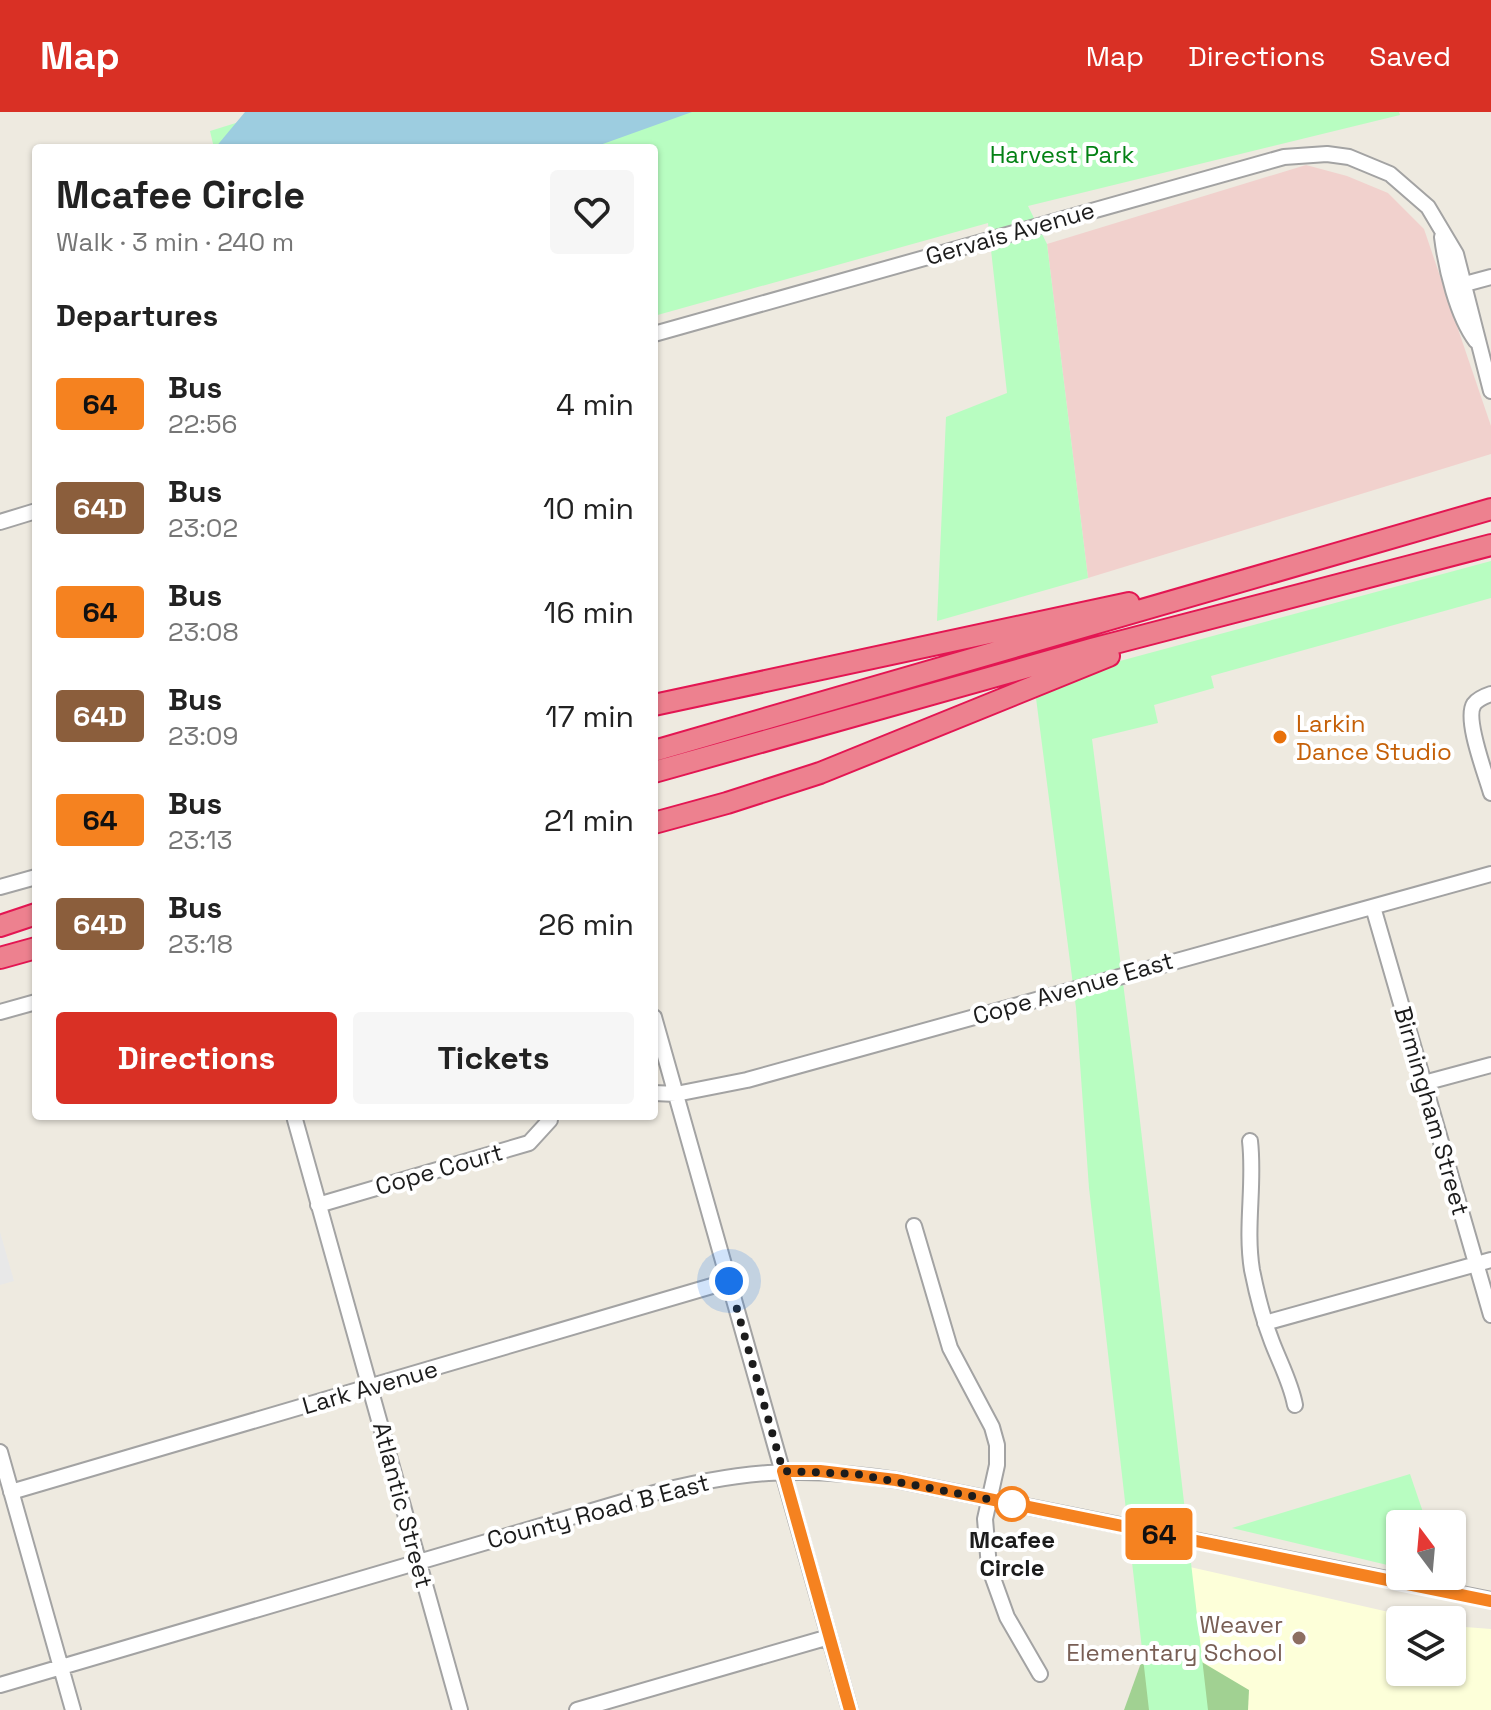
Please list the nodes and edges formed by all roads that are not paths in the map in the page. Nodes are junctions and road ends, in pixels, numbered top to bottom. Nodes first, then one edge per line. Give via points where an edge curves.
1 (1442, 232) junction
2 (1491, 277) edge
3 (1465, 284) junction
4 (658, 333) edge
5 (1477, 342) junction
6 (1491, 391) edge
7 (1491, 509) edge
8 (32, 512) edge
9 (0, 522) edge
10 (1491, 545) edge
11 (1227, 586) junction
12 (1307, 593) junction
13 (1491, 694) edge
14 (658, 704) edge
15 (658, 750) edge
16 (658, 771) edge
17 (1491, 793) edge
18 (658, 822) edge
19 (1491, 874) edge
20 (32, 878) edge
21 (0, 887) edge
22 (1373, 907) junction
23 (32, 915) edge
24 (0, 926) edge
25 (32, 927) edge
26 (0, 936) edge
27 (32, 949) edge
28 (32, 956) edge
29 (0, 960) edge
30 (32, 1003) edge
31 (0, 1012) edge
32 (658, 1031) edge
33 (1491, 1065) edge
34 (1424, 1083) junction
35 (658, 1093) edge
36 (676, 1094) junction
37 (295, 1120) edge
38 (550, 1120) dead end
39 (1250, 1141) dead end
40 (318, 1205) junction
41 (914, 1226) dead end
42 (1484, 1262) edge
43 (729, 1281) junction
44 (1491, 1315) edge
45 (1265, 1323) junction
46 (371, 1387) junction
47 (1295, 1405) dead end
48 (0, 1452) edge
49 (783, 1471) junction
50 (11, 1492) junction
51 (992, 1500) junction
52 (418, 1562) junction
53 (1491, 1600) edge
54 (829, 1637) junction
55 (59, 1667) junction
56 (1040, 1674) dead end
57 (0, 1685) edge
58 (73, 1710) edge
59 (460, 1710) edge
60 (577, 1710) edge
61 (850, 1710) edge

1 - 3 street, Gervais Avenue
1 - 4 street, Gervais Avenue via 1428,207 1390,174 1349,157 1284,157
1 - 5 street via 1466,328
2 - 3 street
3 - 5 street, Gervais Avenue
5 - 6 street
7 - 11 highway
8 - 9 street
10 - 12 highway
11 - 14 highway via 1162,595
11 - 15 highway
12 - 16 highway
12 - 18 highway via 1097,661 820,773
13 - 17 street via 1473,705 1470,720
19 - 22 street, Cope Avenue East
20 - 21 street
22 - 34 street, Birmingham Street
22 - 36 street, Cope Avenue East via 747,1080
23 - 24 highway
25 - 26 highway
27 - 29 highway
28 - 29 highway
30 - 31 street
32 - 36 street
33 - 34 street
34 - 42 street, Birmingham Street
35 - 36 street, Cope Avenue East
36 - 43 street
37 - 40 street, Atlantic Street
38 - 40 street, Cope Court via 529,1143
39 - 45 street via 1248,1234
40 - 46 street, Atlantic Street
41 - 51 street via 950,1348 992,1427 997,1465
42 - 44 street, Birmingham Street
42 - 45 street
43 - 46 street, Lark Avenue
43 - 49 street
45 - 47 street
46 - 50 street, Lark Avenue
46 - 52 street, Atlantic Street
48 - 50 street
49 - 51 street, County Road B East via 856,1474
49 - 52 street, County Road B East via 686,1484
49 - 54 street
50 - 55 street
51 - 53 street, County Road B East
51 - 56 street via 985,1519 989,1567 1007,1617
52 - 55 street, County Road B East
52 - 59 street, Atlantic Street
54 - 60 street
54 - 61 street
55 - 57 street, County Road B East
55 - 58 street

